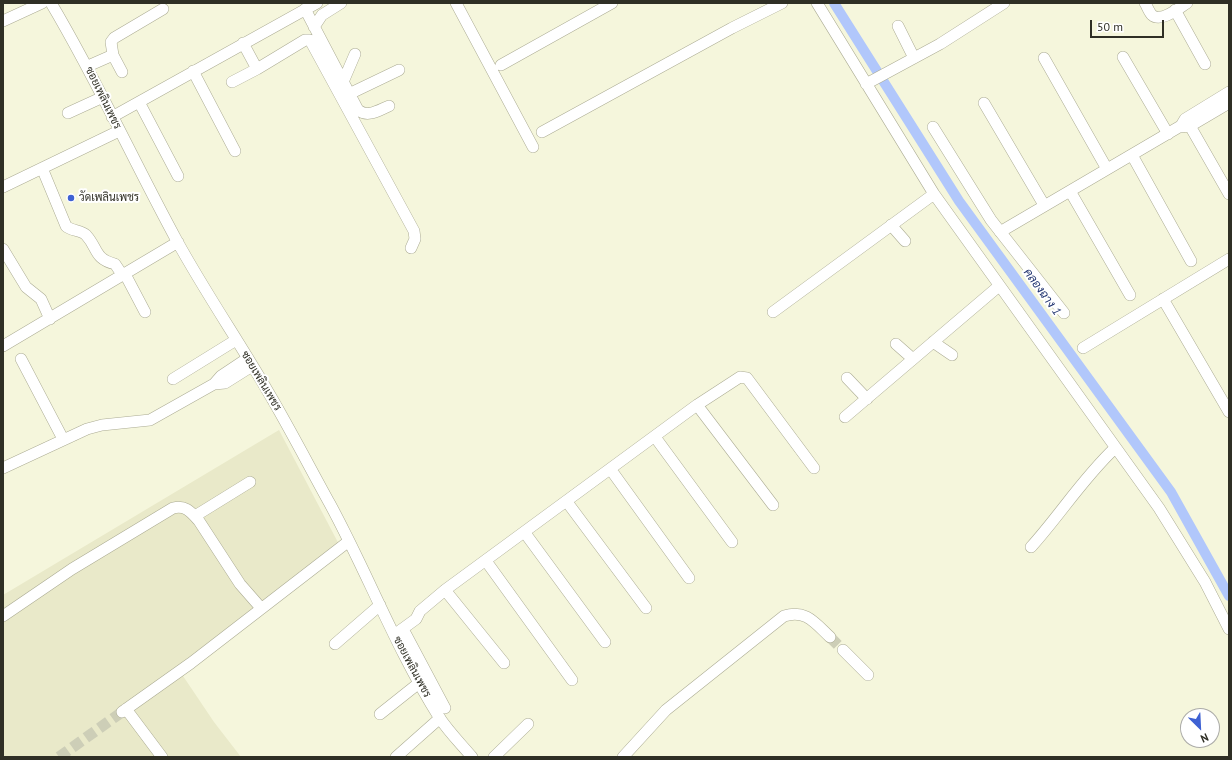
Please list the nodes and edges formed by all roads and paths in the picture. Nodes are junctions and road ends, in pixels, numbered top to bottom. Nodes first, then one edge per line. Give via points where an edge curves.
1 (42, 3) edge
2 (51, 3) edge
3 (317, 3) edge
4 (341, 3) edge
5 (456, 3) edge
6 (612, 3) edge
7 (782, 3) edge
8 (816, 3) edge
9 (1004, 3) edge
10 (1145, 3) edge
11 (1187, 3) edge
12 (163, 9) dead end
13 (306, 9) junction
14 (1175, 10) junction
15 (3, 20) edge
16 (898, 26) dead end
17 (314, 27) junction
18 (243, 43) junction
19 (355, 54) dead end
20 (113, 55) junction
21 (1123, 57) dead end
22 (914, 58) junction
23 (1044, 58) dead end
24 (1205, 64) dead end
25 (501, 65) dead end
26 (88, 66) junction
27 (257, 69) junction
28 (400, 70) dead end
29 (193, 71) junction
30 (122, 72) dead end
31 (232, 82) dead end
32 (343, 82) junction
33 (868, 82) junction
34 (1229, 92) edge
35 (349, 94) junction
36 (103, 98) junction
37 (139, 102) junction
38 (984, 103) dead end
39 (1229, 103) edge
40 (389, 106) dead end
41 (68, 113) dead end
42 (112, 116) junction
43 (1185, 124) junction
44 (933, 127) dead end
45 (119, 130) junction
46 (542, 132) dead end
47 (1168, 134) junction
48 (533, 147) dead end
49 (235, 151) dead end
50 (1132, 156) junction
51 (42, 168) junction
52 (1107, 169) junction
53 (178, 176) dead end
54 (3, 187) edge
55 (1070, 191) junction
56 (934, 194) junction
57 (1229, 194) edge
58 (1044, 205) junction
59 (892, 225) junction
60 (1000, 232) junction
61 (178, 242) junction
62 (905, 242) dead end
63 (411, 248) dead end
64 (3, 249) edge
65 (1229, 259) edge
66 (1192, 261) dead end
67 (124, 275) junction
68 (999, 286) junction
69 (1130, 295) dead end
70 (1163, 299) junction
71 (145, 312) dead end
72 (773, 312) dead end
73 (1064, 313) dead end
74 (50, 319) junction
75 (236, 340) junction
76 (933, 342) junction
77 (896, 344) dead end
78 (3, 346) edge
79 (1083, 348) dead end
80 (952, 355) dead end
81 (913, 359) junction
82 (21, 360) dead end
83 (250, 362) junction
84 (847, 378) dead end
85 (173, 379) dead end
86 (867, 399) junction
87 (697, 405) junction
88 (1229, 412) edge
89 (845, 417) dead end
90 (655, 437) junction
91 (63, 440) junction
92 (1115, 448) junction
93 (3, 468) edge
94 (814, 468) dead end
95 (611, 470) junction
96 (250, 482) dead end
97 (567, 502) junction
98 (773, 505) dead end
99 (195, 516) junction
100 (525, 533) junction
101 (349, 541) junction
102 (732, 542) dead end
103 (1031, 547) dead end
104 (486, 561) junction
105 (689, 578) dead end
106 (445, 590) junction
107 (380, 606) junction
108 (261, 608) junction
109 (646, 608) dead end
110 (3, 616) edge
111 (1229, 629) edge
112 (396, 631) junction
113 (830, 637) tunnel mouth
114 (605, 642) dead end
115 (335, 644) dead end
116 (843, 650) tunnel mouth
117 (504, 663) dead end
118 (868, 675) dead end
119 (572, 680) dead end
120 (419, 683) junction
121 (442, 713) junction
122 (380, 714) dead end
123 (528, 724) dead end
124 (162, 757) edge
125 (396, 757) edge
126 (472, 757) edge
127 (494, 757) edge
128 (623, 757) edge

1 - 15 street
2 - 26 street, ซอยเพลินเพชร
3 - 13 street
4 - 17 street via 322,15
5 - 48 street
6 - 25 street
7 - 46 street
8 - 33 street
9 - 22 street via 971,26
10 - 14 street via 1152,15 1157,18
11 - 14 street
12 - 20 street via 114,38 111,42
13 - 17 street
13 - 18 street
14 - 24 street
16 - 22 street
17 - 32 street
18 - 27 street
18 - 29 street
19 - 32 street
20 - 26 street
20 - 30 street
21 - 47 street
22 - 33 street
23 - 52 street
26 - 36 street, ซอยเพลินเพชร
27 - 31 street
27 - 63 street via 305,40 310,40 414,231 415,239
28 - 35 street
29 - 37 street
29 - 49 street
32 - 35 street
33 - 56 street
34 - 43 street
35 - 40 street via 363,114
36 - 41 street
36 - 42 street, ซอยเพลินเพชร
37 - 42 street
37 - 53 street
38 - 58 street
39 - 43 street
42 - 45 street, ซอยเพลินเพชร
43 - 47 street
43 - 57 street
44 - 60 street via 956,167
45 - 51 street
45 - 61 street, ซอยเพลินเพชร
47 - 50 street
50 - 52 street
50 - 66 street
51 - 54 street
51 - 67 street via 66,226 86,236 99,257 115,264
52 - 55 street
55 - 58 street
55 - 69 street
56 - 59 street
56 - 68 street
58 - 60 street
59 - 62 street
59 - 72 street
60 - 73 street
61 - 67 street
61 - 75 street, ซอยเพลินเพชร
64 - 74 street via 26,288 41,300
65 - 70 street
67 - 71 street
67 - 74 street
68 - 76 street
68 - 92 street
70 - 79 street
70 - 88 street
74 - 78 street
75 - 83 street, ซอยเพลินเพชร
75 - 85 street
76 - 80 street
76 - 81 street
77 - 81 street
81 - 86 street
82 - 91 street
83 - 91 street via 225,383 214,384 150,420 96,426
83 - 101 street, ซอยเพลินเพชร via 267,388
84 - 86 street
86 - 89 street
87 - 90 street
87 - 94 street via 744,376
87 - 98 street
90 - 95 street
90 - 102 street
91 - 93 street
92 - 103 street via 1086,478
92 - 111 street via 1181,542
95 - 97 street
95 - 105 street
96 - 99 street
97 - 100 street
97 - 109 street
99 - 108 street via 240,584
99 - 110 street via 185,507 174,508 72,569
100 - 104 street
100 - 114 street
101 - 107 street, ซอยเพลินเพชร
101 - 108 street
104 - 106 street
104 - 119 street
106 - 112 street via 420,611 411,613
106 - 117 street
107 - 112 street, ซอยเพลินเพชร
107 - 115 street
108 - 124 street via 191,663 124,710
112 - 120 street, ซอยเพลินเพชร
112 - 121 street
113 - 128 street via 799,613 784,616 666,710
116 - 118 street
120 - 121 street, ซอยเพลินเพชร
120 - 122 street
121 - 125 street
121 - 126 street, ซอยเพลินเพชร
123 - 127 street

